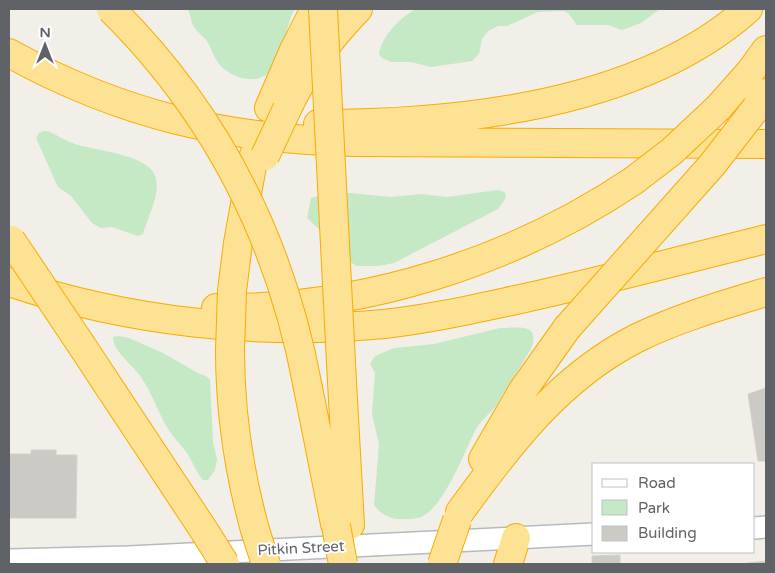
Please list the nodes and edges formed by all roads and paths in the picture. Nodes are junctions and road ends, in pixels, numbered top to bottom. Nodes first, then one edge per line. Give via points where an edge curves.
1 (111, 9) edge
2 (315, 9) edge
3 (323, 9) edge
4 (358, 9) edge
5 (748, 9) edge
6 (766, 50) edge
7 (9, 53) edge
8 (99, 96) junction
9 (761, 101) edge
10 (278, 109) junction
11 (766, 144) edge
12 (10, 237) edge
13 (766, 239) edge
14 (9, 282) edge
15 (766, 292) edge
16 (82, 302) junction
17 (458, 516) junction
18 (343, 525) junction
19 (592, 534) edge
20 (516, 538) junction
21 (9, 560) edge
22 (225, 564) edge
23 (266, 564) edge
24 (344, 564) edge
25 (353, 564) edge
26 (442, 564) edge
27 (508, 564) edge

1 - 18 highway, bridge via 152,52 182,91 246,194 288,302
2 - 10 highway via 294,50
3 - 18 highway, bridge via 342,382
4 - 10 highway
5 - 8 highway via 706,41 651,70 576,94 490,112 392,122 294,124 230,118
6 - 16 highway, bridge via 718,108 671,152 572,218 513,246 369,292 304,303 249,308 180,308
7 - 8 highway
8 - 11 highway via 204,127 304,140
9 - 17 highway, bridge via 712,165 567,328 534,373 480,464
10 - 23 highway, bridge via 246,202 232,291 230,350 237,443 245,491
12 - 22 highway, bridge
13 - 16 highway via 524,298 385,324 310,328 223,326
14 - 16 highway
15 - 17 highway via 662,327 594,364 536,415 498,460
17 - 26 highway, bridge
18 - 24 highway, bridge
18 - 25 highway
19 - 20 main road, Pitkin Street
20 - 21 main road, Pitkin Street
20 - 27 highway

